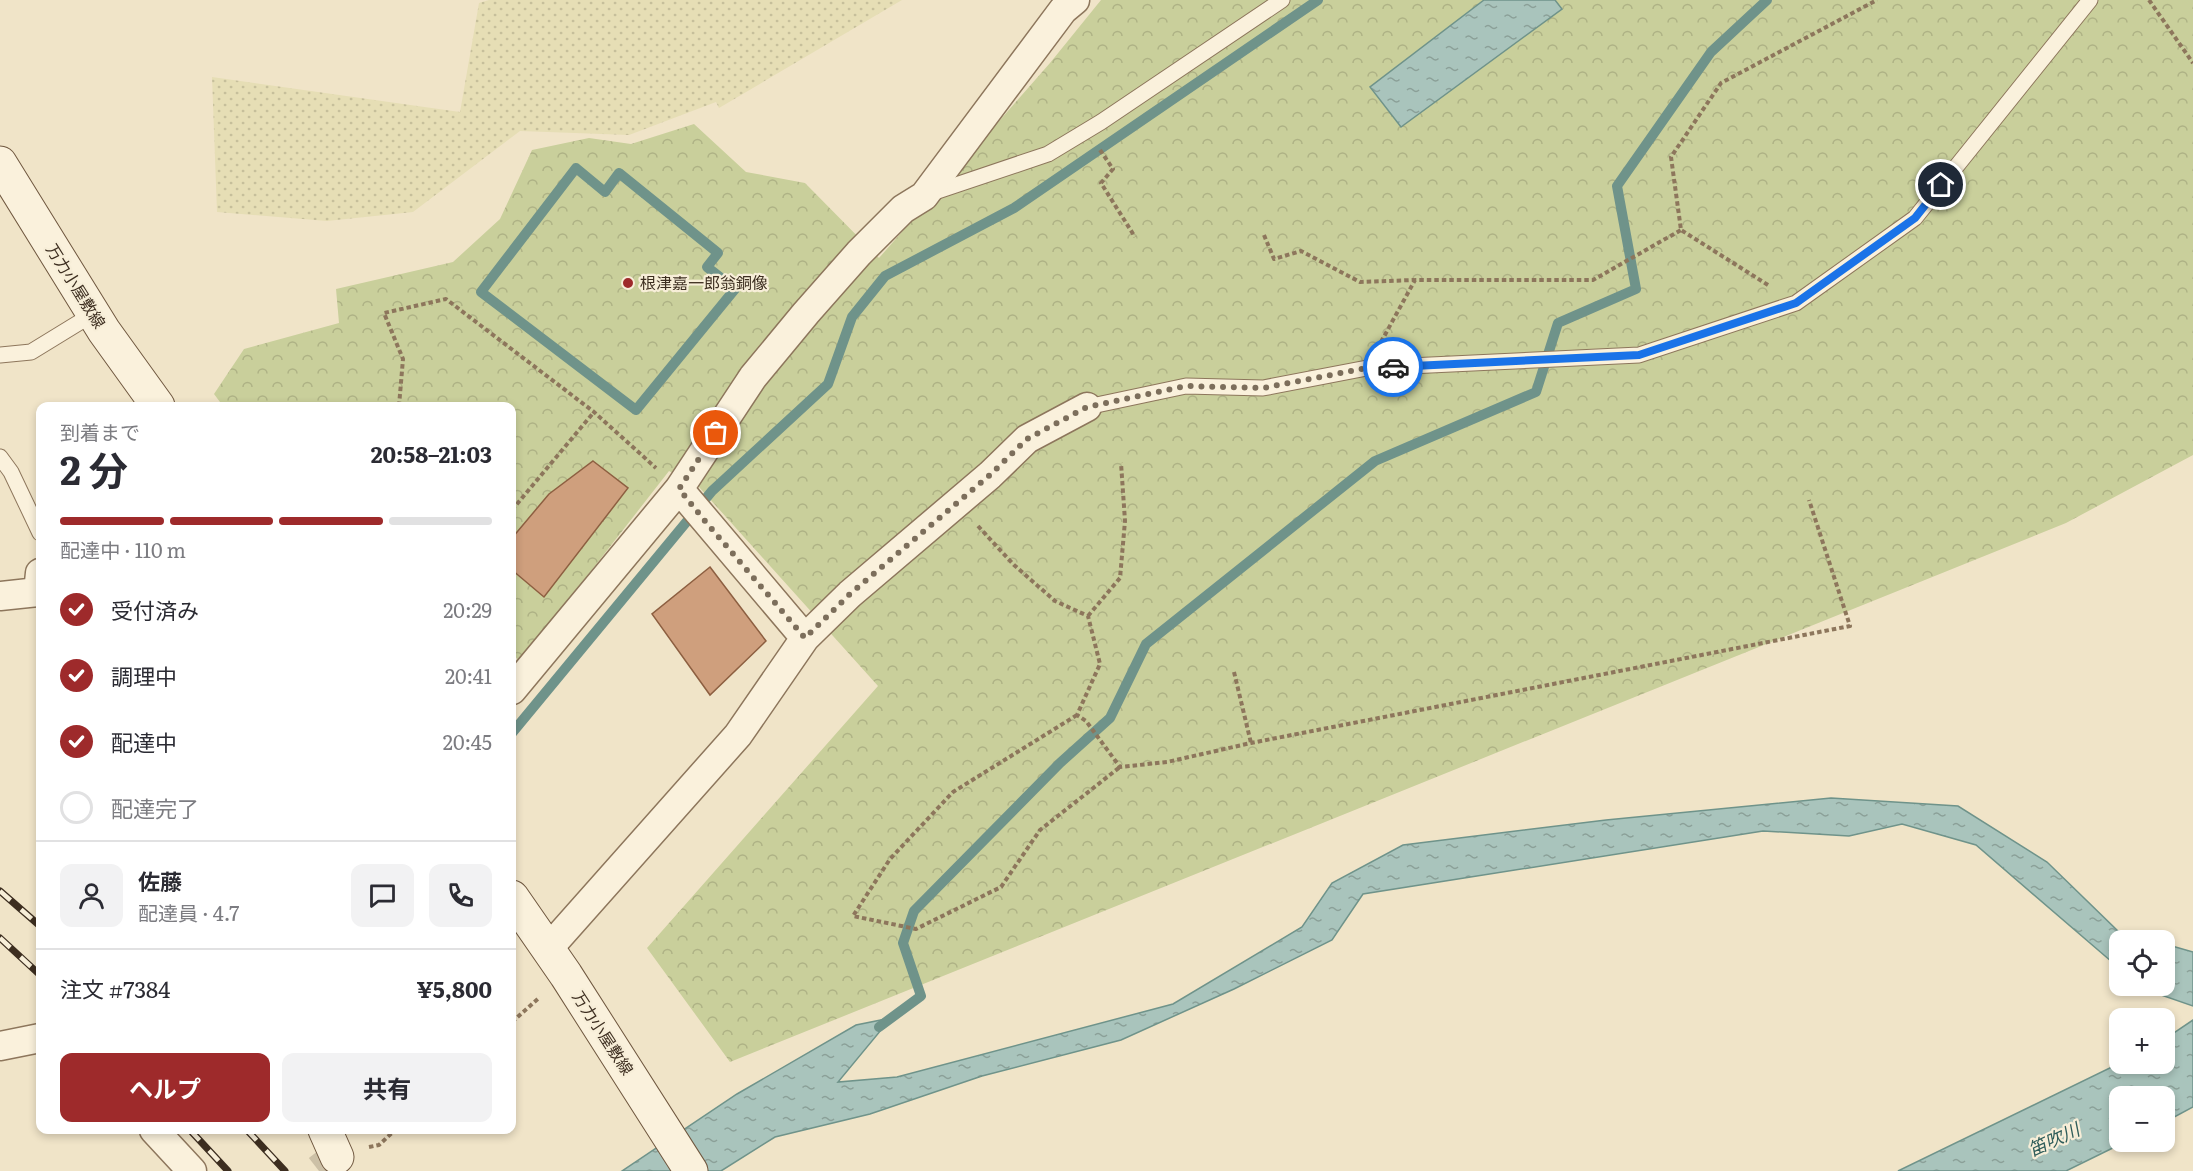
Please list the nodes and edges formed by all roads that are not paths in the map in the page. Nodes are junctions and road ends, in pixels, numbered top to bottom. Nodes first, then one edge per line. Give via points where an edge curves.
1 (1075, 0) edge
2 (1282, 0) edge
3 (2090, 0) edge
4 (0, 163) edge
5 (924, 196) junction
6 (93, 314) junction
7 (0, 355) edge
8 (155, 402) edge
9 (1087, 407) joint
10 (0, 457) edge
11 (691, 504) junction
12 (36, 525) edge
13 (36, 587) edge
14 (0, 596) edge
15 (805, 638) junction
16 (516, 686) edge
17 (516, 903) edge
18 (557, 962) junction
19 (36, 1039) edge
20 (0, 1046) edge
21 (158, 1134) edge
22 (192, 1171) edge
23 (691, 1171) edge

1 - 5 street via 1063,10
2 - 5 lane via 1048,154
3 - 9 lane via 1915,218 1796,303 1639,355 1367,368 1263,388 1186,386
4 - 6 main road, 万力小屋敷線
5 - 11 street via 903,209 859,253 753,377
6 - 7 lane via 31,352
6 - 8 main road, 万力小屋敷線
9 - 15 street via 1027,439
10 - 12 lane
11 - 15 street
11 - 16 street
13 - 14 street
15 - 18 street via 738,735
17 - 18 main road, 万力小屋敷線
18 - 23 main road, 万力小屋敷線
19 - 20 street
21 - 22 street

